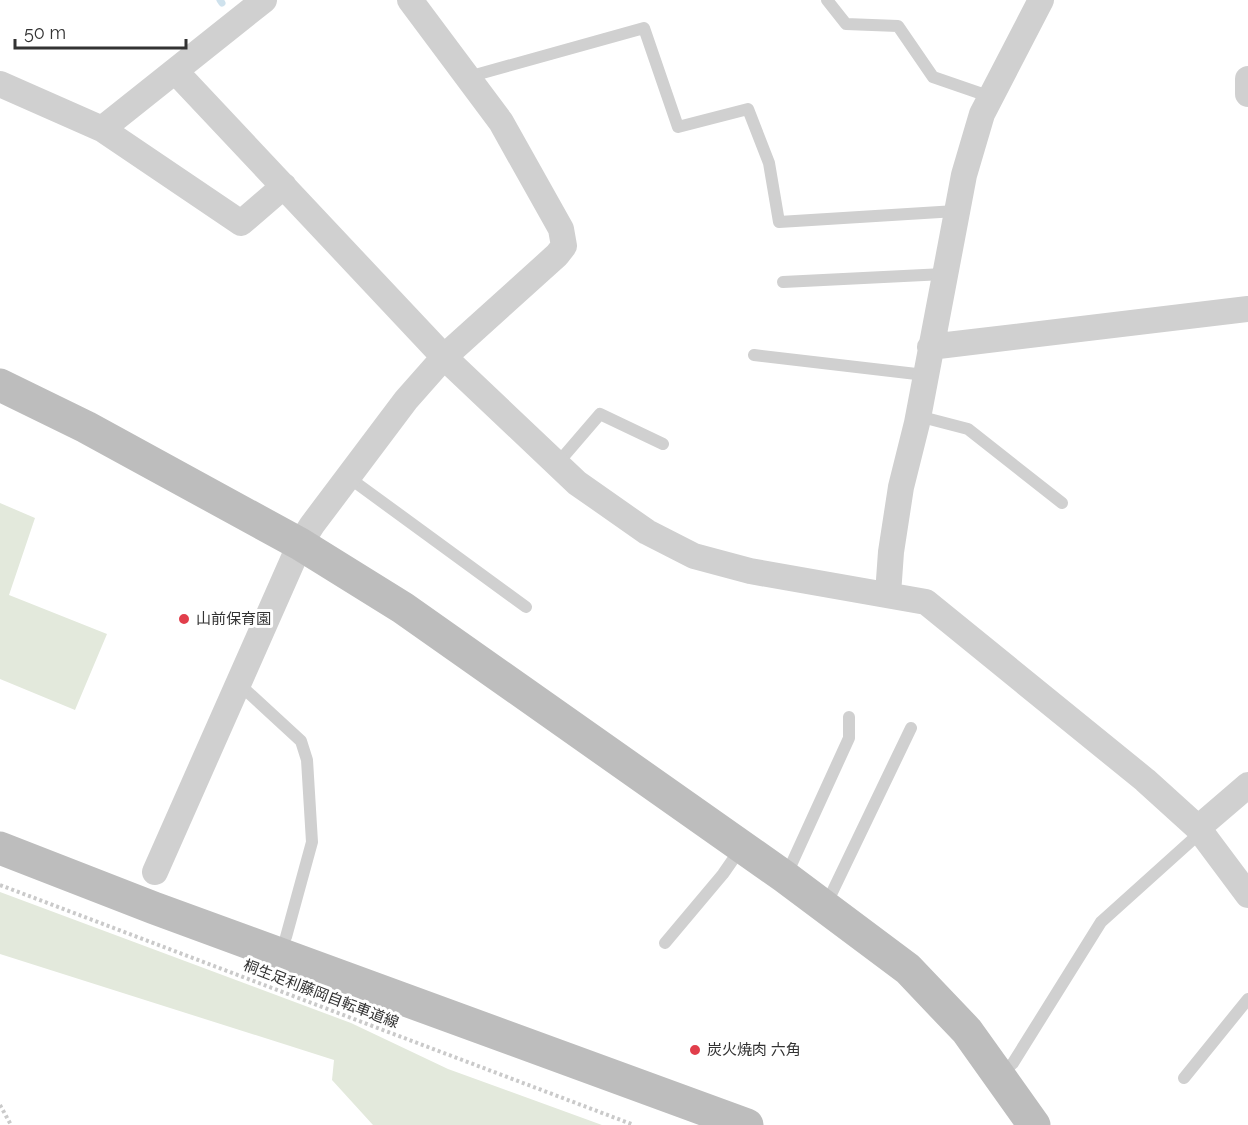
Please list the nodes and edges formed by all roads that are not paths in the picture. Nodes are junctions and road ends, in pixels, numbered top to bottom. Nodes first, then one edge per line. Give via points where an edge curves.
1 (264, 0) edge
2 (410, 0) edge
3 (827, 0) edge
4 (1041, 0) edge
5 (177, 72) junction
6 (468, 77) junction
7 (1248, 79) edge
8 (0, 84) edge
9 (1248, 94) edge
10 (991, 97) junction
11 (102, 129) junction
12 (284, 186) junction
13 (956, 211) junction
14 (944, 274) junction
15 (783, 282) dead end
16 (1248, 309) edge
17 (930, 347) junction
18 (754, 355) dead end
19 (444, 357) junction
20 (925, 375) junction
21 (0, 385) edge
22 (918, 416) junction
23 (663, 444) dead end
24 (557, 464) junction
25 (348, 477) junction
26 (1062, 503) dead end
27 (300, 544) junction
28 (888, 594) junction
29 (526, 607) dead end
30 (238, 683) junction
31 (849, 717) dead end
32 (911, 728) dead end
33 (1248, 785) edge
34 (1200, 830) junction
35 (741, 847) junction
36 (0, 848) edge
37 (155, 872) dead end
38 (785, 877) junction
39 (1248, 895) edge
40 (825, 906) junction
41 (286, 937) dead end
42 (665, 944) dead end
43 (1248, 999) edge
44 (1000, 1076) junction
45 (1184, 1078) dead end
46 (747, 1125) edge
47 (1034, 1125) edge

1 - 5 street
2 - 6 street
3 - 10 lane via 846,24 898,26 933,77
4 - 10 street
5 - 11 street
5 - 12 street
6 - 13 lane via 644,28 678,127 748,109 769,164 778,222
6 - 19 street via 506,132 561,229 564,246
7 - 9 street
8 - 11 street
10 - 13 street via 982,114
11 - 12 street via 241,222
12 - 19 street
13 - 14 street
14 - 15 lane
14 - 17 street
16 - 17 street
17 - 20 street
18 - 20 lane
19 - 24 street
19 - 25 street
20 - 22 street
21 - 27 street via 86,427
22 - 26 lane via 968,429
22 - 28 street via 901,487
23 - 24 lane via 600,414
24 - 28 street via 646,532 694,556 750,571
25 - 27 street
25 - 29 lane
27 - 30 street
27 - 35 street via 403,608
28 - 34 street via 926,602 1145,780
30 - 37 street
30 - 41 lane via 301,741 307,760 312,842
31 - 38 lane via 849,738
32 - 40 lane
33 - 34 street
34 - 39 street
34 - 44 lane via 1101,922 1013,1063
35 - 38 street
35 - 42 lane
36 - 46 street
38 - 40 street
40 - 44 street via 908,969 967,1031
43 - 45 lane
44 - 47 street

